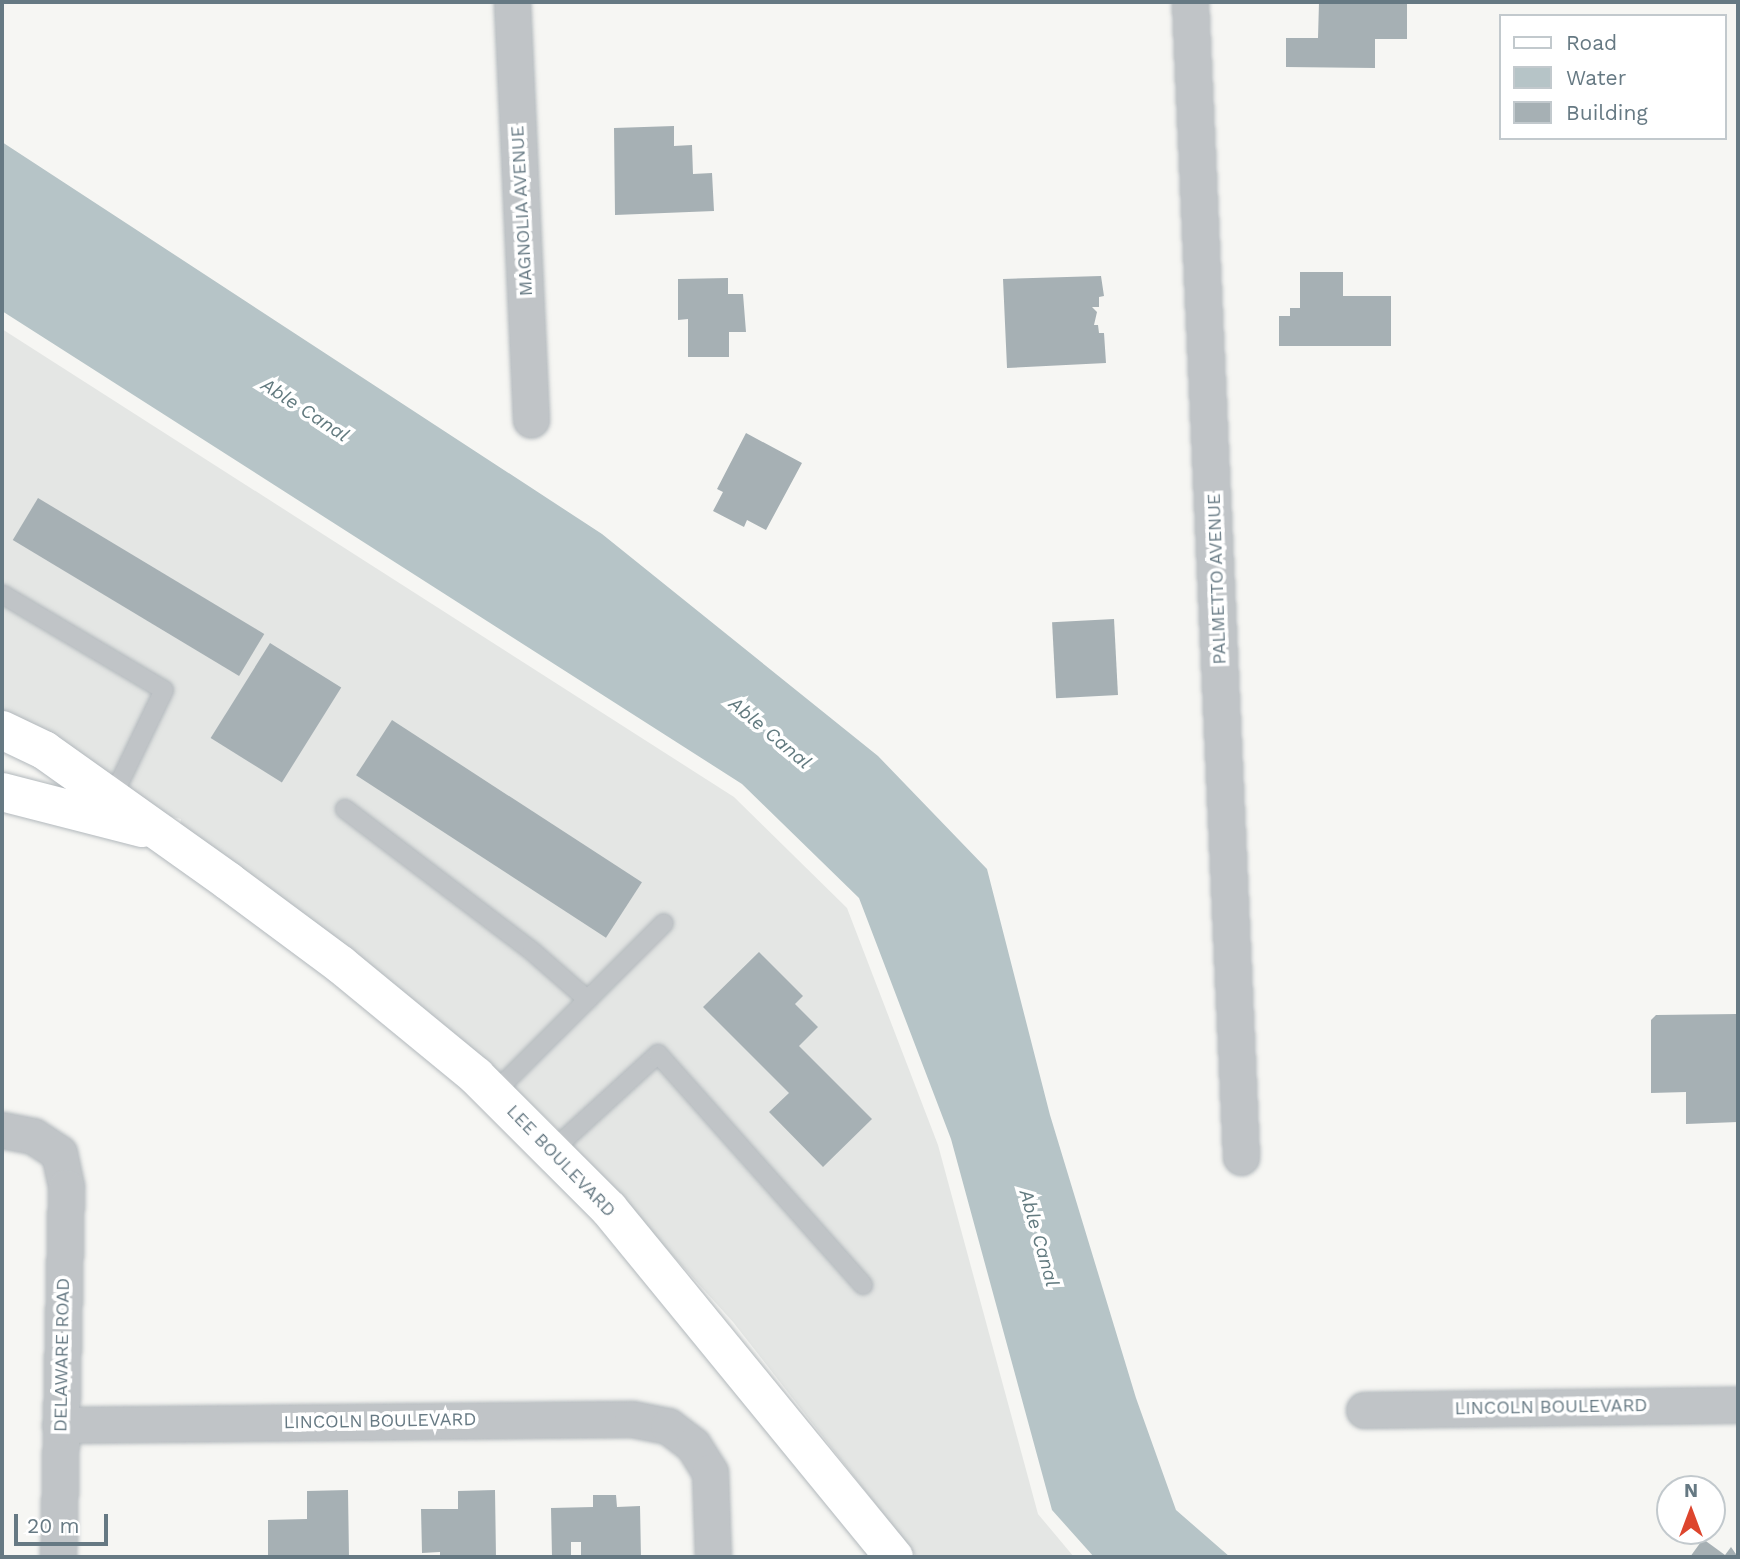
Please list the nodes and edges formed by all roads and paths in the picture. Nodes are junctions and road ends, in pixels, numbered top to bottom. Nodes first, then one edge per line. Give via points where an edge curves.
1 (512, 2) edge
2 (1190, 2) edge
3 (531, 421) dead end
4 (2, 594) edge
5 (2, 730) edge
6 (2, 792) edge
7 (112, 798) junction
8 (345, 809) dead end
9 (162, 833) junction
10 (664, 923) dead end
11 (588, 1000) junction
12 (494, 1093) junction
13 (2, 1130) edge
14 (554, 1149) junction
15 (1241, 1157) dead end
16 (863, 1285) dead end
17 (1738, 1405) edge
18 (1364, 1410) dead end
19 (60, 1425) junction
20 (58, 1557) edge
21 (713, 1557) edge
22 (894, 1557) edge

1 - 3 street, MAGNOLIA AVENUE
2 - 15 street, PALMETTO AVENUE
4 - 7 lane via 164,690
5 - 7 main road, LEE BOULEVARD via 44,750
6 - 9 main road, LEE BOULEVARD
7 - 9 main road, LEE BOULEVARD
8 - 11 lane via 532,951
9 - 12 main road, LEE BOULEVARD via 341,965
10 - 11 lane
11 - 12 lane
12 - 14 main road, LEE BOULEVARD
13 - 19 street, DELAWARE ROAD via 33,1136 59,1153 66,1187
14 - 16 lane via 658,1054
14 - 22 main road, LEE BOULEVARD via 705,1322
17 - 18 street, LINCOLN BOULEVARD
19 - 20 street, DELAWARE ROAD
19 - 21 street, LINCOLN BOULEVARD via 632,1419 668,1426 693,1445 710,1472

